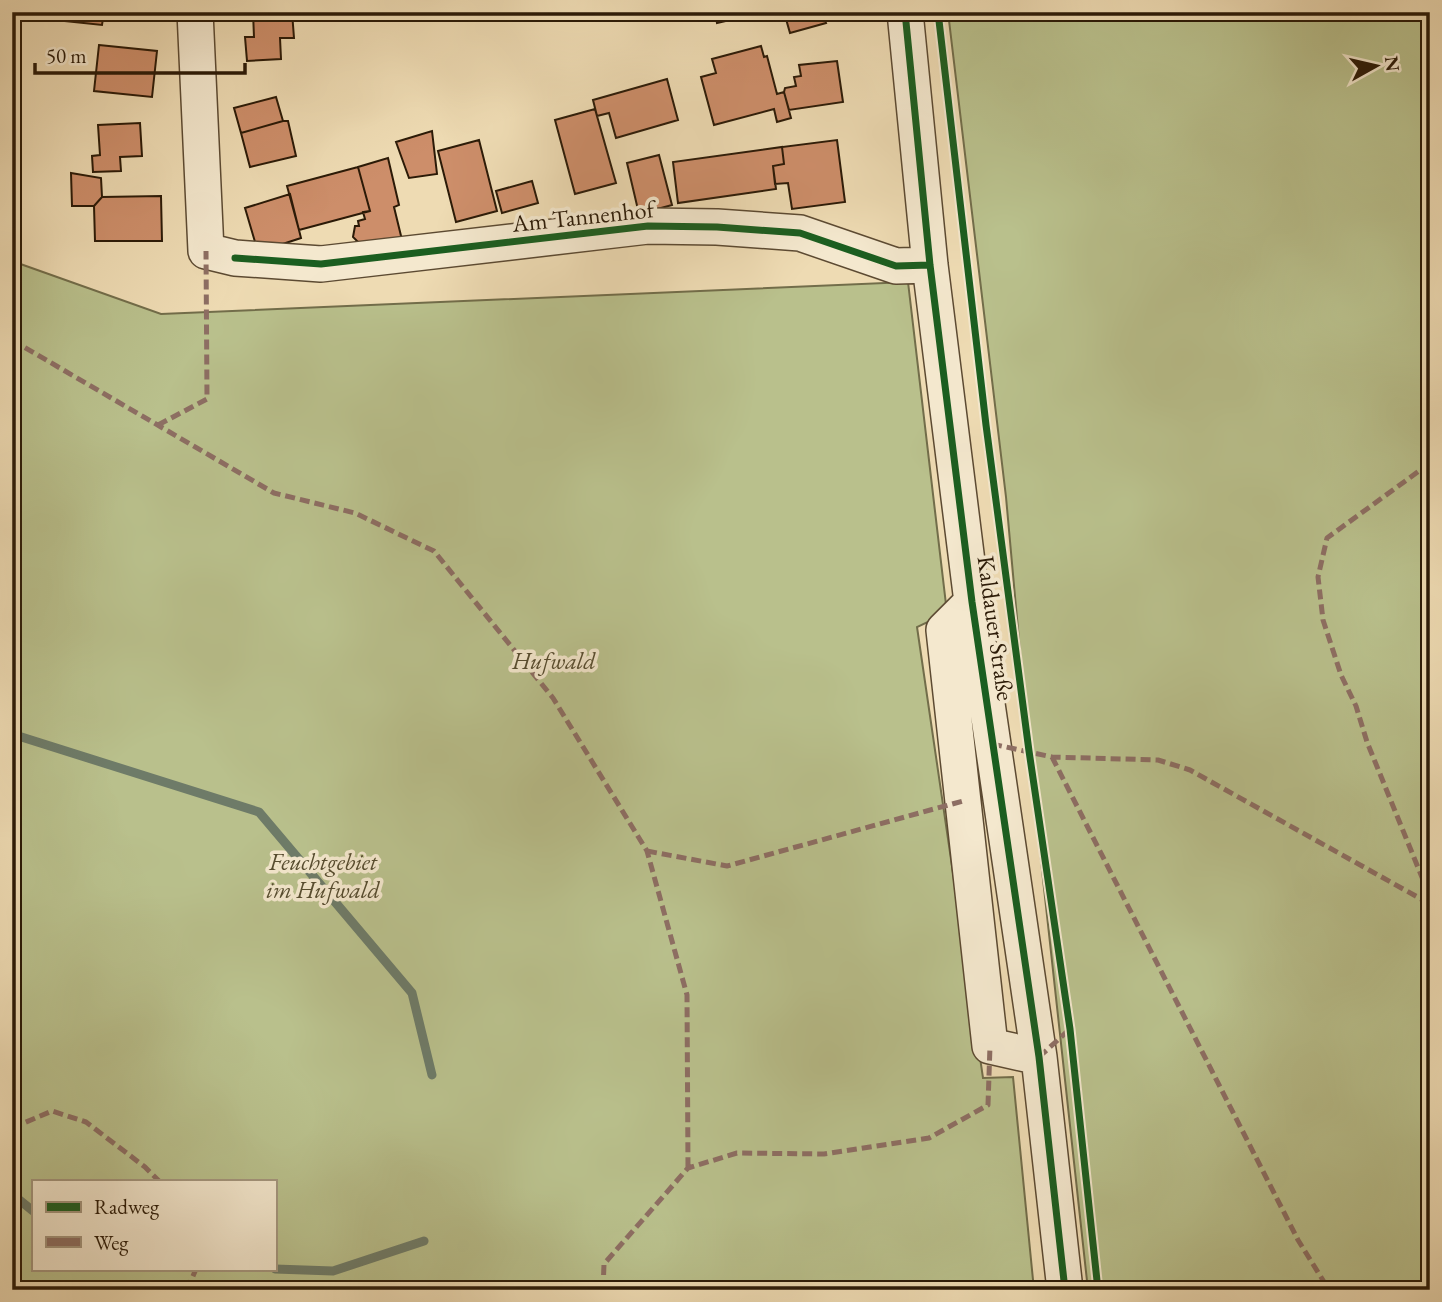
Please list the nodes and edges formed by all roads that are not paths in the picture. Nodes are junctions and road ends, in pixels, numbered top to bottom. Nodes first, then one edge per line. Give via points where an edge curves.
1 (195, 12) edge
2 (905, 12) edge
3 (930, 265) junction
4 (972, 602) junction
5 (1039, 1057) junction
6 (1065, 1290) edge

1 - 3 street, Am Tannenhof via 221,254 321,264 648,226 703,226 800,233 896,266
2 - 3 street, Kaldauer Straße
3 - 4 street, Kaldauer Straße
4 - 5 street, Kaldauer Straße
4 - 5 street via 944,630 990,1046
5 - 6 street, Kaldauer Straße

